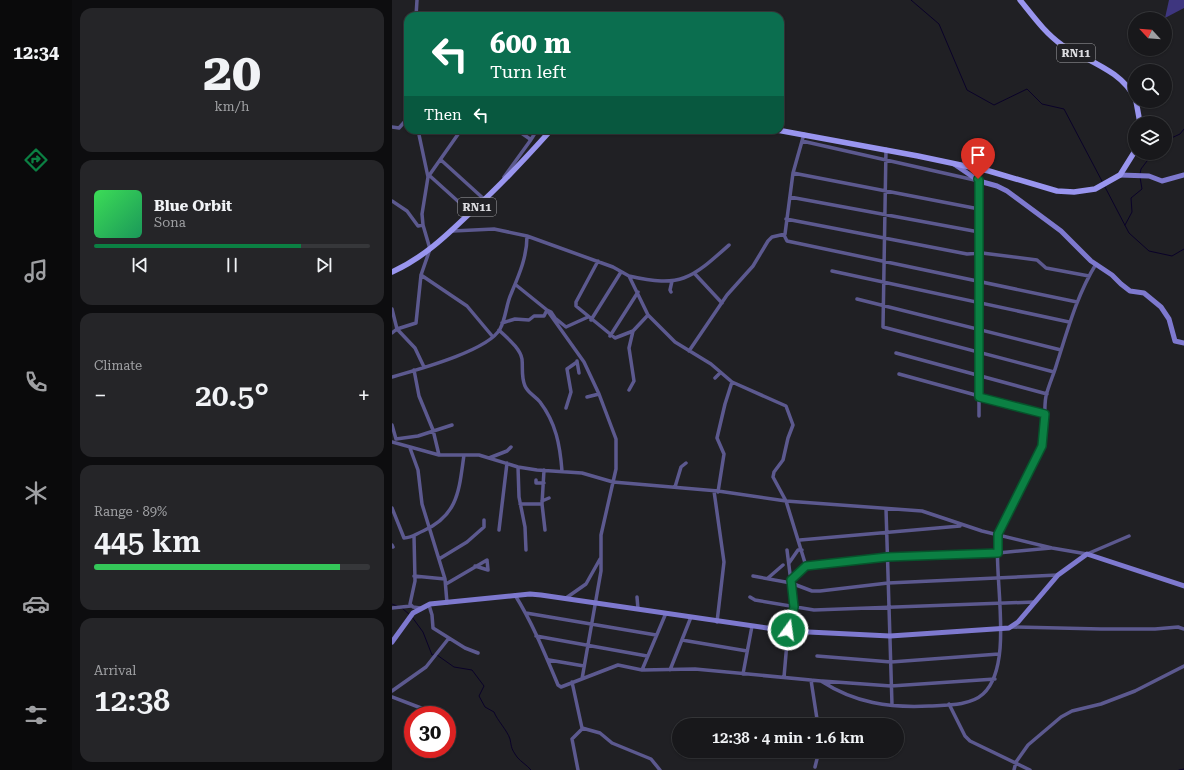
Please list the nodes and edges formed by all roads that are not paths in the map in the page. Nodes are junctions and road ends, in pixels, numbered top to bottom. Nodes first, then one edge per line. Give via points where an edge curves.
1 (417, 0) edge
2 (1020, 0) edge
3 (416, 12) edge
4 (1128, 89) edge
5 (404, 122) edge
6 (392, 127) edge
7 (784, 131) edge
8 (419, 134) edge
9 (458, 134) edge
10 (523, 134) edge
11 (534, 134) edge
12 (547, 134) edge
13 (804, 134) junction
14 (530, 141) junction
15 (802, 141) junction
16 (886, 149) junction
17 (441, 160) junction
18 (886, 160) junction
19 (1129, 160) edge
20 (952, 163) junction
21 (793, 173) junction
22 (1120, 175) junction
23 (1184, 175) edge
24 (429, 176) junction
25 (979, 180) junction
26 (500, 186) junction
27 (885, 190) junction
28 (790, 197) junction
29 (485, 200) junction
30 (392, 201) edge
31 (979, 209) junction
32 (471, 213) junction
33 (884, 214) junction
34 (786, 218) junction
35 (423, 225) junction
36 (452, 231) junction
37 (979, 232) junction
38 (784, 235) junction
39 (527, 236) junction
40 (883, 238) junction
41 (729, 245) dead end
42 (430, 249) junction
43 (979, 254) junction
44 (883, 260) junction
45 (598, 261) junction
46 (1096, 264) junction
47 (832, 271) dead end
48 (392, 272) edge
49 (621, 272) junction
50 (695, 274) junction
51 (421, 275) junction
52 (629, 276) junction
53 (1089, 276) junction
54 (672, 281) junction
55 (979, 281) junction
56 (883, 283) junction
57 (516, 284) junction
58 (638, 292) junction
59 (671, 292) dead end
60 (857, 299) dead end
61 (1077, 302) junction
62 (722, 303) junction
63 (979, 303) junction
64 (883, 305) junction
65 (392, 309) edge
66 (547, 310) junction
67 (648, 315) junction
68 (590, 319) junction
69 (1069, 322) junction
70 (502, 323) junction
71 (979, 328) junction
72 (397, 329) junction
73 (499, 330) junction
74 (632, 331) junction
75 (392, 334) edge
76 (610, 336) junction
77 (493, 337) junction
78 (1184, 343) edge
79 (1061, 350) junction
80 (689, 351) junction
81 (896, 353) dead end
82 (979, 353) junction
83 (580, 357) junction
84 (577, 362) junction
85 (424, 367) junction
86 (414, 370) junction
87 (720, 372) junction
88 (1054, 372) junction
89 (579, 373) dead end
90 (899, 374) dead end
91 (979, 375) junction
92 (392, 377) edge
93 (714, 378) dead end
94 (732, 382) junction
95 (629, 390) dead end
96 (599, 394) junction
97 (1047, 394) junction
98 (587, 397) dead end
99 (979, 397) junction
100 (566, 408) dead end
101 (1045, 414) junction
102 (979, 416) dead end
103 (392, 425) edge
104 (452, 425) dead end
105 (433, 430) junction
106 (396, 439) junction
107 (392, 442) edge
108 (397, 444) junction
109 (511, 447) dead end
110 (410, 448) junction
111 (555, 449) dead end
112 (561, 451) junction
113 (439, 455) junction
114 (464, 455) junction
115 (489, 458) junction
116 (508, 463) junction
117 (686, 463) dead end
118 (518, 467) junction
119 (544, 470) junction
120 (562, 471) junction
121 (536, 480) dead end
122 (613, 482) junction
123 (544, 483) junction
124 (675, 487) junction
125 (716, 492) junction
126 (549, 498) dead end
127 (786, 501) junction
128 (542, 503) junction
129 (520, 504) junction
130 (392, 508) edge
131 (537, 509) dead end
132 (542, 509) junction
133 (886, 509) junction
134 (484, 520) dead end
135 (964, 526) junction
136 (430, 528) junction
137 (499, 530) dead end
138 (545, 530) dead end
139 (887, 531) junction
140 (998, 534) junction
141 (414, 536) junction
142 (1129, 536) dead end
143 (800, 540) junction
144 (1052, 548) junction
145 (526, 550) dead end
146 (787, 550) dead end
147 (802, 550) junction
148 (998, 553) junction
149 (1087, 554) junction
150 (887, 557) junction
151 (439, 559) junction
152 (600, 559) junction
153 (789, 564) junction
154 (783, 565) dead end
155 (475, 566) dead end
156 (806, 566) junction
157 (1058, 575) junction
158 (414, 576) junction
159 (753, 576) dead end
160 (768, 578) junction
161 (792, 578) junction
162 (999, 578) junction
163 (445, 579) junction
164 (790, 583) junction
165 (888, 583) junction
166 (446, 584) junction
167 (1184, 586) edge
168 (515, 595) junction
169 (637, 597) dead end
170 (750, 597) dead end
171 (566, 598) junction
172 (1035, 602) junction
173 (447, 603) junction
174 (595, 603) junction
175 (1000, 603) junction
176 (429, 605) junction
177 (411, 606) junction
178 (406, 607) junction
179 (794, 607) junction
180 (392, 608) edge
181 (420, 608) junction
182 (638, 609) junction
183 (888, 609) junction
184 (414, 612) junction
185 (526, 613) junction
186 (666, 613) junction
187 (691, 617) junction
188 (717, 622) junction
189 (591, 624) junction
190 (752, 626) junction
191 (1012, 627) junction
192 (1000, 628) junction
193 (1184, 629) edge
194 (788, 630) junction
195 (656, 635) junction
196 (536, 636) junction
197 (890, 636) junction
198 (449, 638) junction
199 (682, 640) junction
200 (392, 642) edge
201 (588, 644) junction
202 (747, 651) junction
203 (478, 653) dead end
204 (999, 654) junction
205 (647, 656) junction
206 (817, 656) dead end
207 (549, 660) junction
208 (891, 662) junction
209 (584, 666) junction
210 (1184, 666) edge
211 (642, 670) junction
212 (670, 670) junction
213 (743, 674) junction
214 (784, 677) junction
215 (582, 679) junction
216 (995, 679) junction
217 (811, 680) junction
218 (821, 681) junction
219 (572, 682) junction
220 (891, 686) junction
221 (392, 691) edge
222 (392, 697) edge
223 (949, 704) junction
224 (892, 705) junction
225 (416, 706) edge
226 (817, 718) edge
227 (583, 728) junction
228 (817, 758) edge
229 (1016, 762) junction
230 (815, 767) dead end
231 (578, 770) edge
232 (660, 770) edge
233 (1014, 770) edge
234 (1030, 770) edge

1 - 3 street
2 - 4 main road, RN11 via 1037,21 1062,44 1122,79
5 - 6 street via 399,128
7 - 13 main road
8 - 24 street
9 - 17 street
10 - 14 street
11 - 14 street
12 - 26 main road, RN11
13 - 15 street
13 - 16 main road
14 - 26 street
15 - 18 street
15 - 21 street
16 - 18 street
16 - 20 main road
17 - 24 street
17 - 29 street
18 - 25 street
18 - 27 street
19 - 22 main road
20 - 22 main road via 1056,191 1095,189
20 - 25 street
21 - 27 street
21 - 28 street
22 - 23 street via 1149,176 1162,181
24 - 32 street
24 - 35 street via 422,214
25 - 31 street
25 - 46 street via 1007,191 1062,231
26 - 29 main road, RN11
27 - 31 street
27 - 33 street
28 - 33 street
28 - 34 street
29 - 32 main road, RN11
30 - 35 street via 407,211 418,226
31 - 37 street
32 - 36 main road, RN11
33 - 37 street
33 - 40 street
34 - 38 street
34 - 40 street
35 - 42 street
36 - 39 street via 494,228
36 - 42 main road, RN11
37 - 43 street
38 - 44 street via 787,241
38 - 62 street via 768,241 753,266
39 - 45 street
39 - 57 street via 526,254
40 - 43 street
40 - 44 street
41 - 50 street
42 - 48 main road, RN11
42 - 51 street
43 - 53 street via 1037,260 1046,268
43 - 55 street
44 - 55 street
44 - 56 street
45 - 49 street
45 - 68 street via 575,304
46 - 53 street
46 - 78 street via 1130,291 1144,293 1161,307 1169,319 1176,341
47 - 56 street
49 - 52 street
49 - 68 street
50 - 54 street
50 - 62 street
51 - 72 street via 416,323
51 - 77 street via 466,306
52 - 54 street via 655,282
52 - 58 street
53 - 61 street
54 - 59 street
55 - 61 street
55 - 63 street
56 - 63 street
56 - 64 street
57 - 66 street
57 - 70 street
58 - 67 street
58 - 76 street
60 - 64 street
61 - 69 street
62 - 80 street
63 - 69 street
63 - 71 street
64 - 71 street
64 - 82 street via 883,327
65 - 72 street
66 - 68 street via 566,327
66 - 70 street via 544,316
66 - 83 street
67 - 74 street
67 - 80 street via 675,342
68 - 76 street
69 - 79 street
70 - 73 street
71 - 79 street
71 - 82 street
72 - 75 street
72 - 85 street via 415,348
73 - 77 street
73 - 112 street via 520,354 525,386 548,413
74 - 76 street via 615,338
74 - 95 street via 629,348 634,381
77 - 85 street via 475,348
79 - 88 street
80 - 87 street
81 - 91 street
82 - 88 street
82 - 91 street
83 - 84 street
83 - 96 street
84 - 89 street
84 - 100 street via 567,369 571,392
85 - 86 street
86 - 92 street
86 - 105 street via 419,396
87 - 93 street
87 - 94 street
88 - 97 street
90 - 99 street
91 - 97 street
91 - 99 street
94 - 125 street via 716,438 724,454
94 - 127 street via 786,406 793,425 783,460 773,475
96 - 98 street
96 - 122 street via 616,439 616,469
97 - 101 street
99 - 101 street
99 - 102 street
101 - 140 street via 1042,446
103 - 106 street
104 - 105 street
105 - 106 street via 418,436
105 - 113 street
106 - 108 street
107 - 108 street
108 - 110 street
109 - 115 street
110 - 113 street
110 - 136 street via 418,470 422,504
111 - 112 street
112 - 120 street
113 - 114 street
114 - 115 street
114 - 136 street via 458,496 448,514
115 - 116 street
116 - 118 street
116 - 137 street
117 - 124 street via 681,467
118 - 119 street
118 - 129 street
119 - 120 street
119 - 123 street
120 - 122 street via 582,473
121 - 123 street via 536,483
122 - 124 street
122 - 152 street via 602,528
123 - 128 street
124 - 125 street
125 - 127 street
125 - 188 street via 724,562
126 - 128 street
127 - 133 street
127 - 143 street
128 - 129 street
128 - 132 street
129 - 145 street
130 - 141 street via 404,538
131 - 132 street
132 - 138 street
133 - 135 street via 922,511
133 - 139 street
134 - 151 street via 484,527 471,539
135 - 139 street
135 - 140 street
136 - 141 street
136 - 151 street
139 - 143 street via 813,541
139 - 150 street
140 - 144 street
140 - 148 street
141 - 158 street
142 - 149 street
143 - 147 street
144 - 148 street
144 - 149 street
146 - 153 street
147 - 153 street via 798,550
147 - 156 street
148 - 150 street
148 - 162 street
149 - 157 street
149 - 167 street
150 - 156 street
150 - 165 street
151 - 163 street
152 - 171 street via 586,584
152 - 174 street via 601,571
153 - 161 street
154 - 160 street
155 - 166 street
156 - 161 street
157 - 162 street
157 - 172 street
158 - 163 street
158 - 177 street
159 - 160 street
160 - 164 street
161 - 164 street
162 - 165 street
162 - 175 street
163 - 166 street
164 - 165 street via 820,592
164 - 179 street
165 - 183 street
166 - 173 street
168 - 171 street via 541,594
168 - 173 street
168 - 185 street
169 - 182 street
170 - 179 street
171 - 174 street
172 - 175 street
172 - 191 street
173 - 176 street
174 - 182 street
174 - 189 street
175 - 183 street
175 - 192 street
176 - 181 street
176 - 198 street via 433,628
177 - 178 street
177 - 181 street
178 - 180 street
178 - 184 street
179 - 183 street via 814,610
179 - 194 street
181 - 184 street
182 - 186 street
183 - 197 street
184 - 200 street
185 - 189 street
185 - 196 street
186 - 187 street
186 - 195 street
187 - 188 street
187 - 199 street
188 - 190 street
189 - 195 street
189 - 201 street
190 - 194 street
190 - 202 street
191 - 192 street
191 - 193 street
192 - 197 street
192 - 204 street
194 - 197 street
194 - 214 street
195 - 205 street
196 - 201 street
196 - 207 street
197 - 208 street
198 - 203 street
198 - 221 street via 426,666
199 - 202 street
199 - 212 street
201 - 205 street
201 - 209 street
202 - 213 street
204 - 208 street
204 - 216 street
205 - 211 street
206 - 208 street
207 - 209 street
207 - 219 street via 558,685 561,687
208 - 220 street
209 - 215 street
210 - 229 street via 1135,691 1102,704 1069,712 1028,745
211 - 212 street
211 - 215 street via 616,665
212 - 213 street via 695,669
213 - 214 street
214 - 217 street
215 - 219 street
216 - 220 street
216 - 223 street via 979,697 967,702
217 - 218 street
217 - 226 street
218 - 220 street
218 - 224 street via 838,692 860,700
219 - 227 street
220 - 224 street
222 - 225 street
223 - 224 street
223 - 229 street via 968,739
227 - 231 street via 572,739
227 - 232 street via 600,733 612,742 651,759
228 - 230 street
229 - 233 street
229 - 234 street

